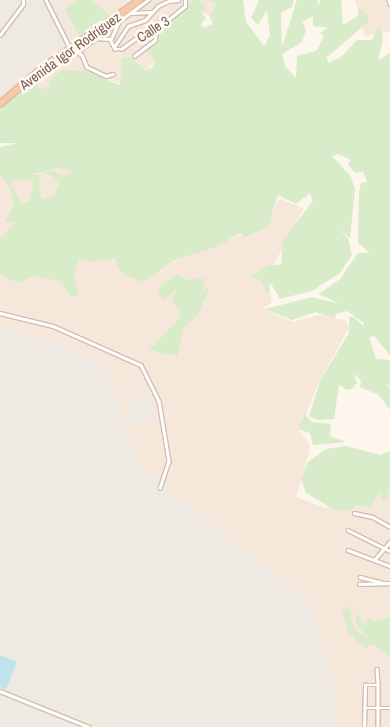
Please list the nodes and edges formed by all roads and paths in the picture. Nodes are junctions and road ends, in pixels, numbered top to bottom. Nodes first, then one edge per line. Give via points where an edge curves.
1 (23, 0) edge
2 (46, 0) edge
3 (134, 0) edge
4 (140, 0) edge
5 (148, 0) edge
6 (178, 0) edge
7 (170, 1) edge
8 (186, 1) edge
9 (150, 12) junction
10 (128, 15) junction
11 (119, 21) junction
12 (156, 25) junction
13 (0, 35) edge
14 (96, 38) junction
15 (111, 40) junction
16 (114, 47) junction
17 (73, 48) junction
18 (134, 56) dead end
19 (113, 74) dead end
20 (0, 103) edge
21 (0, 313) edge
22 (160, 488) dead end
23 (354, 513) dead end
24 (390, 527) edge
25 (348, 530) dead end
26 (390, 542) edge
27 (386, 547) junction
28 (348, 550) dead end
29 (390, 551) edge
30 (375, 559) junction
31 (390, 566) edge
32 (360, 577) dead end
33 (384, 582) junction
34 (390, 583) edge
35 (359, 584) dead end
36 (378, 669) dead end
37 (378, 685) junction
38 (0, 691) edge
39 (364, 708) junction
40 (378, 708) junction
41 (390, 708) edge
42 (88, 727) edge
43 (364, 727) edge
44 (378, 727) edge

1 - 13 street via 23,5
2 - 17 street
3 - 17 highway, Avenida Igor Rodríguez
4 - 17 highway, Avenida Igor Rodríguez
5 - 10 street
6 - 7 street
7 - 9 street
8 - 12 street, Calle 3 via 168,20
9 - 10 street
9 - 16 street via 145,20 128,26
10 - 11 street
11 - 14 street
11 - 15 street
12 - 16 street, Calle 3 via 116,51
12 - 18 street via 155,40
14 - 15 street
14 - 17 street
15 - 16 street
17 - 19 street via 82,55 87,67 106,76
17 - 20 highway, Avenida Igor Rodríguez
21 - 22 street via 54,326 141,365 159,401 169,461
23 - 24 street via 373,517
25 - 27 street
26 - 27 street
27 - 29 street
27 - 30 street
28 - 30 street
30 - 31 street
32 - 33 street
33 - 34 street
33 - 35 street via 376,586
36 - 37 street
37 - 39 street via 365,685
37 - 40 street
38 - 42 street
39 - 40 street
39 - 43 street
40 - 41 street
40 - 44 street

